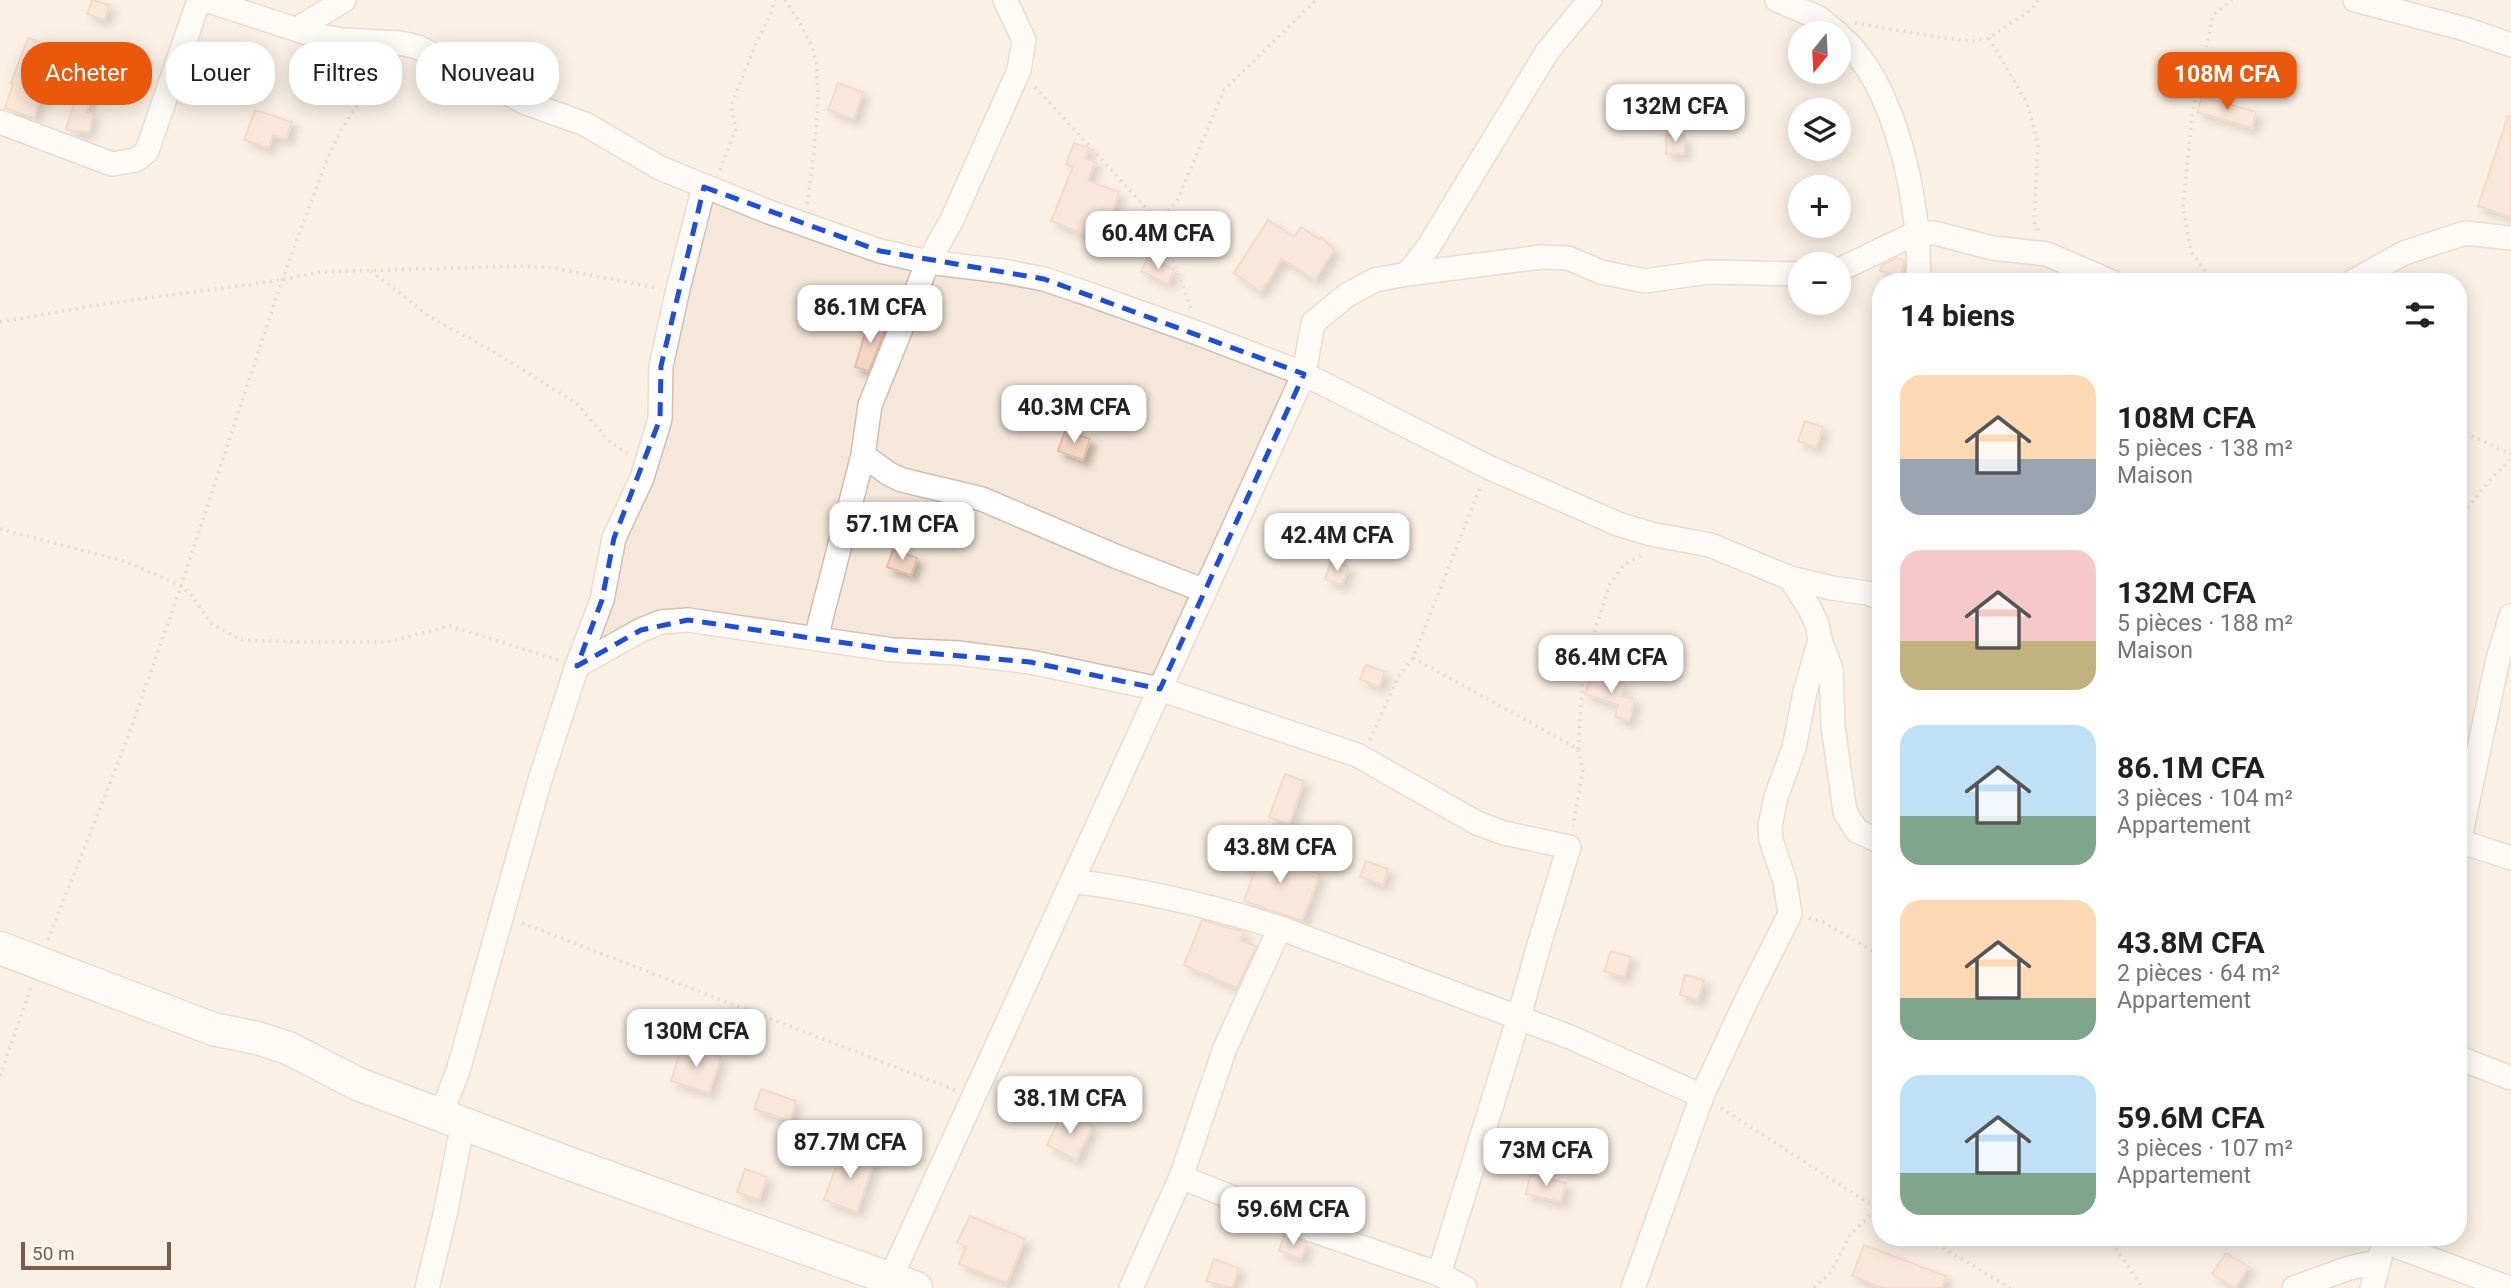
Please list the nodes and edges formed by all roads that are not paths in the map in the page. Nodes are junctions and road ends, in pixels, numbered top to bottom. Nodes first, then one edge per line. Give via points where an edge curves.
1 (199, 0) edge
2 (206, 0) edge
3 (344, 0) edge
4 (1005, 0) edge
5 (1590, 0) edge
6 (1777, 0) edge
7 (2354, 0) edge
8 (1823, 21) edge
9 (297, 29) junction
10 (2511, 45) edge
11 (1852, 50) edge
12 (0, 122) edge
13 (704, 187) junction
14 (1916, 233) junction
15 (2511, 238) edge
16 (928, 262) junction
17 (1851, 264) edge
18 (1918, 273) edge
19 (2091, 273) edge
20 (2368, 273) edge
21 (1407, 274) junction
22 (1788, 274) edge
23 (1304, 374) junction
24 (863, 455) junction
25 (1790, 578) junction
26 (1872, 589) edge
27 (1205, 592) junction
28 (2511, 616) edge
29 (816, 638) junction
30 (1819, 640) junction
31 (577, 666) junction
32 (1160, 689) junction
33 (2467, 804) edge
34 (1872, 838) edge
35 (2467, 844) edge
36 (2504, 852) edge
37 (1072, 881) junction
38 (1280, 928) junction
39 (0, 948) edge
40 (1519, 1017) junction
41 (2467, 1061) edge
42 (2511, 1078) edge
43 (1702, 1096) junction
44 (452, 1118) junction
45 (1181, 1177) junction
46 (2383, 1247) edge
47 (1439, 1274) junction
48 (897, 1285) edge
49 (426, 1288) edge
50 (1131, 1288) edge
51 (1465, 1288) edge
52 (1633, 1288) edge
53 (2294, 1288) edge
54 (2372, 1288) edge
55 (2509, 1288) edge

1 - 12 street via 147,151 136,160 112,164
2 - 9 street
3 - 9 street
4 - 16 street via 1024,40 1019,70 951,222
5 - 21 street via 1546,52 1427,249
6 - 8 street
7 - 10 street
9 - 13 street via 342,40 418,47 526,103 585,124 660,169
11 - 14 street via 1869,70 1900,139
13 - 16 street via 880,251
13 - 31 street via 662,366 660,418 636,493 614,538 601,600
14 - 17 street
14 - 18 street
14 - 19 street via 2047,254
15 - 20 street via 2465,233 2404,253
16 - 23 street via 1044,279
16 - 24 street via 870,405
21 - 22 street via 1542,257 1568,258 1645,281 1708,272
21 - 23 street via 1376,280 1347,295 1312,323
23 - 25 street via 1488,467 1626,528 1710,545
23 - 27 street
24 - 27 street via 902,480 982,499
24 - 29 street
25 - 26 street via 1832,588
25 - 30 street via 1814,617
27 - 32 street
28 - 33 street
29 - 31 street via 688,620 661,622
29 - 32 street via 1030,662
30 - 34 street via 1831,669 1833,726 1845,812 1857,831
30 - 43 street via 1770,826 1790,914
31 - 44 street via 458,1071
32 - 37 street
32 - 40 street via 1357,755 1477,823 1569,847
35 - 36 street
37 - 38 street via 1130,888
37 - 48 street via 974,1097
38 - 40 street
38 - 45 street via 1225,1048
39 - 44 street via 213,1028 288,1048 358,1084
40 - 43 street
40 - 47 street
41 - 42 street
43 - 52 street
44 - 48 street
44 - 49 street via 445,1215
45 - 47 street
45 - 50 street
46 - 53 street via 2349,1268
46 - 54 street
46 - 55 street
47 - 51 street

